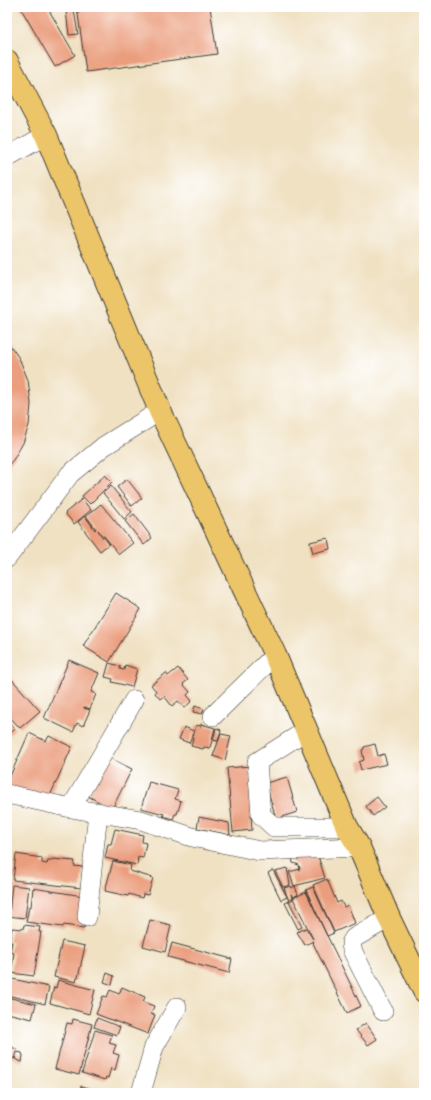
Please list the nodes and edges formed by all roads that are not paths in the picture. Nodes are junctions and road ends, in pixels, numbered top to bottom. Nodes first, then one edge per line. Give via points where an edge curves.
1 (7, 61) edge
2 (46, 135) junction
3 (7, 157) edge
4 (160, 411) junction
5 (7, 558) edge
6 (275, 655) junction
7 (134, 700) dead end
8 (213, 716) dead end
9 (307, 730) junction
10 (7, 794) edge
11 (71, 808) junction
12 (98, 812) junction
13 (347, 827) junction
14 (359, 846) junction
15 (87, 917) dead end
16 (389, 918) junction
17 (424, 991) edge
18 (177, 1007) dead end
19 (383, 1010) dead end
20 (141, 1093) edge

1 - 2 main road
2 - 3 street
2 - 4 main road
4 - 5 street via 104,446 70,474
4 - 6 main road
6 - 8 street
6 - 9 main road
7 - 11 street
9 - 13 main road
9 - 13 street via 257,762 261,815 274,827
10 - 11 street
11 - 12 street
12 - 14 street via 141,820 192,837 260,851
12 - 15 street
13 - 14 main road
14 - 16 main road
16 - 17 main road
16 - 19 street via 354,938 351,943 352,950
18 - 20 street via 154,1047

